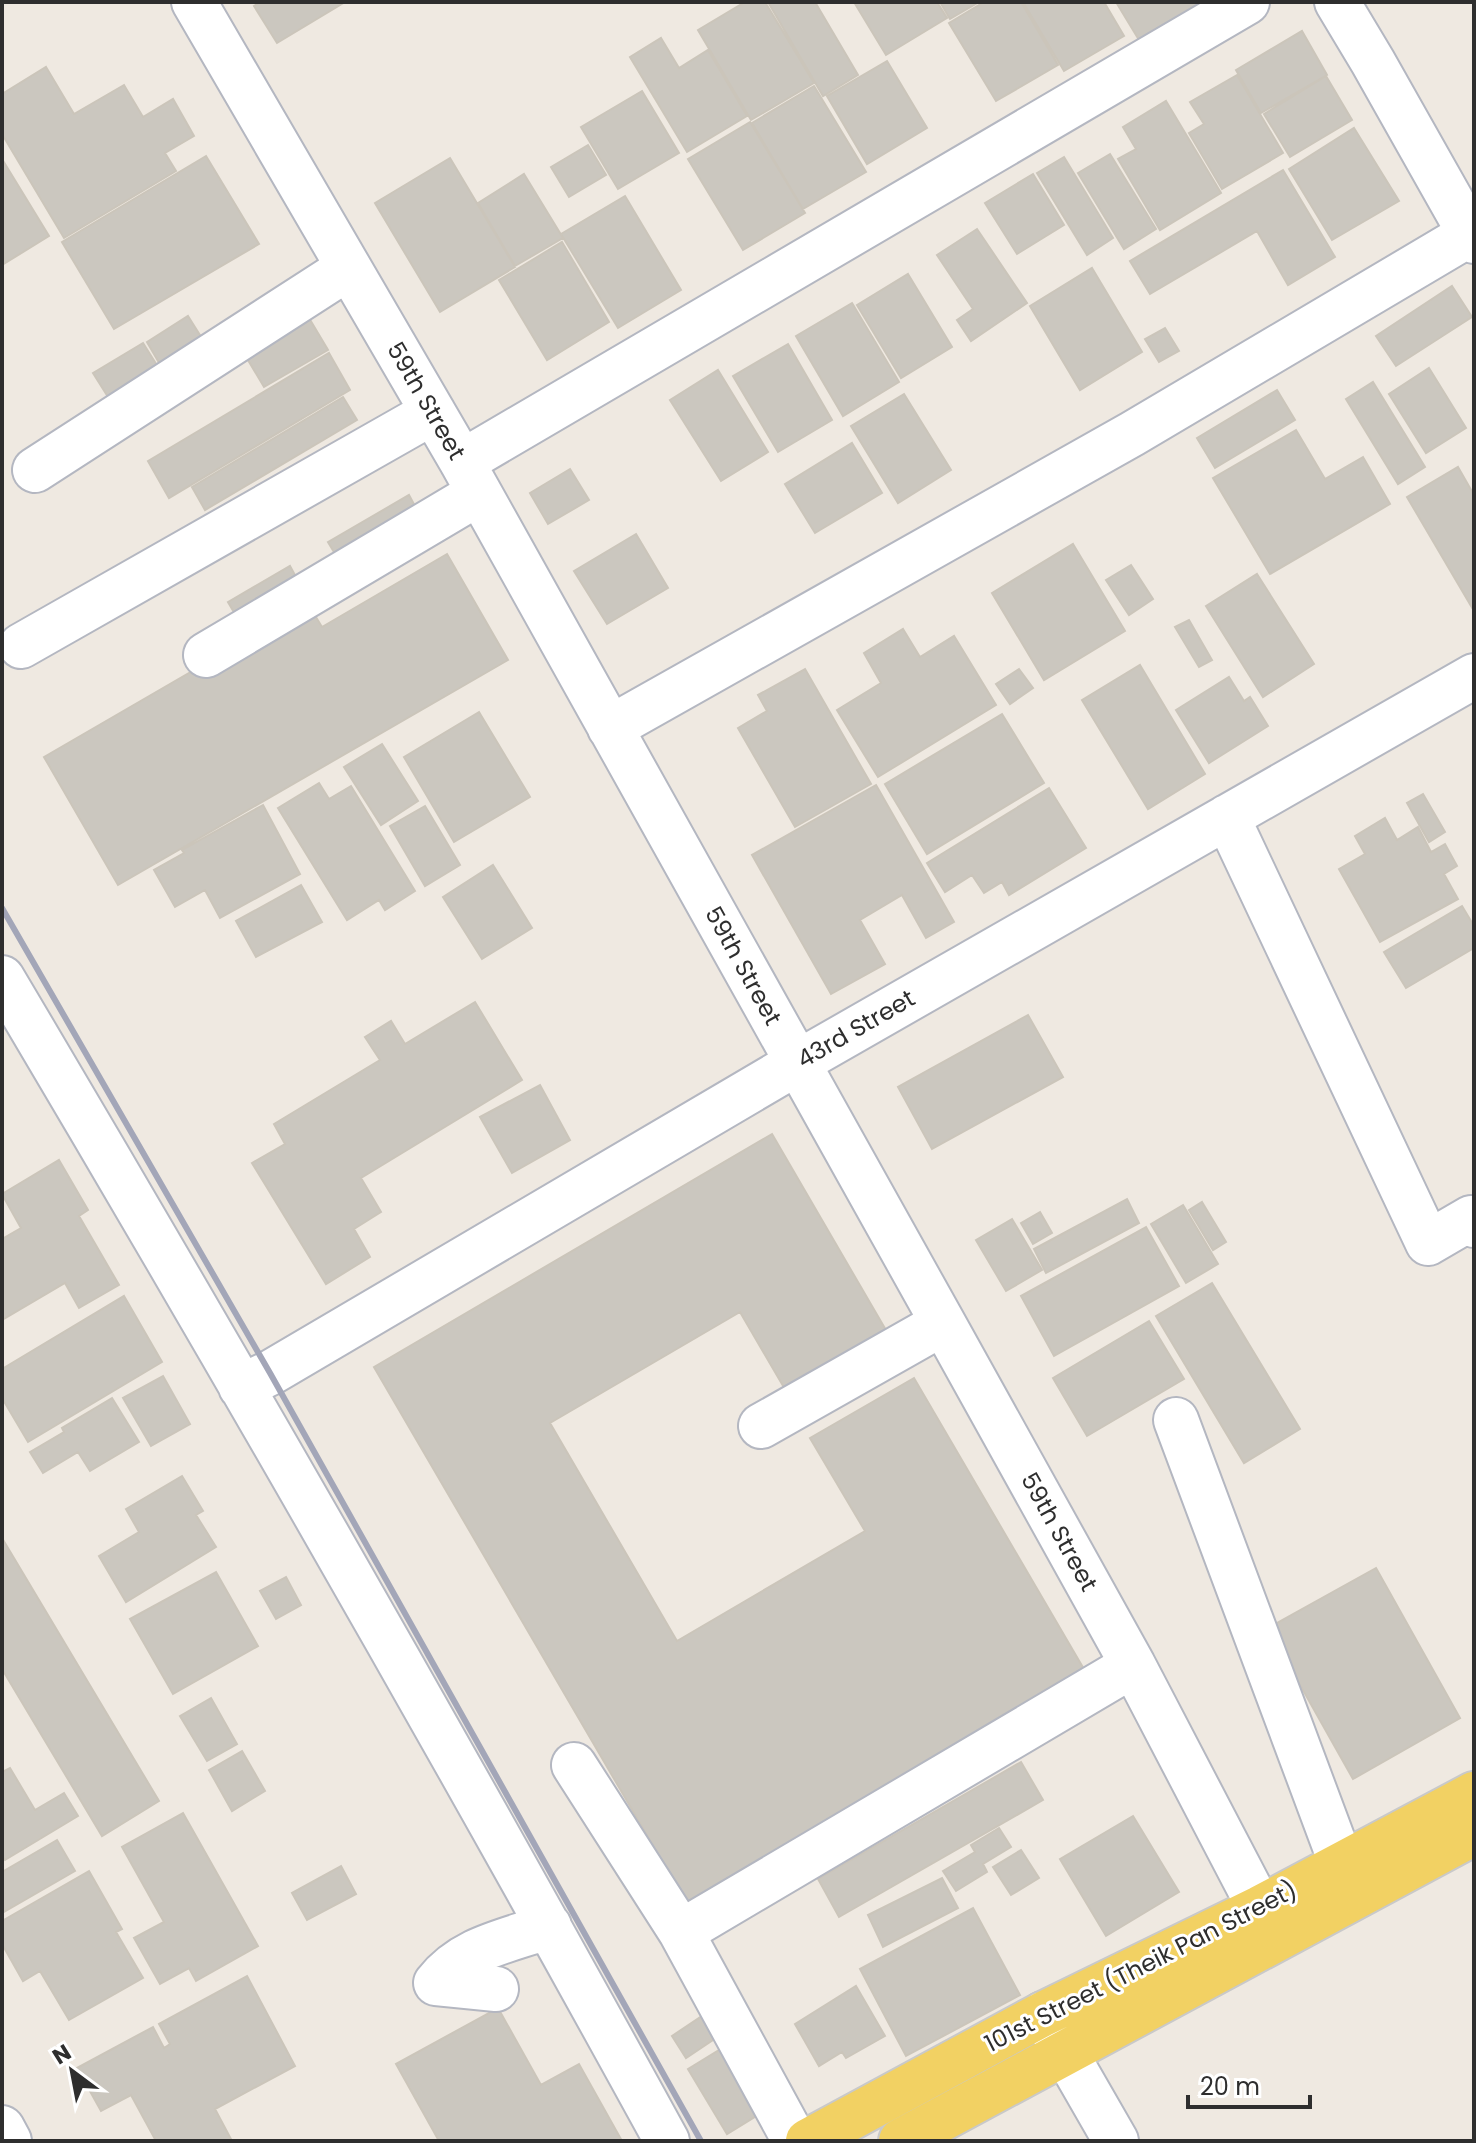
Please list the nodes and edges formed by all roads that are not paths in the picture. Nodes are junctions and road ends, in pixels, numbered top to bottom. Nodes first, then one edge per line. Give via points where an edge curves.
1 (194, 2) edge
2 (1247, 2) edge
3 (1337, 2) edge
4 (1472, 238) edge
5 (348, 268) junction
6 (433, 412) junction
7 (35, 470) dead end
8 (470, 478) junction
9 (21, 646) dead end
10 (206, 655) dead end
11 (1474, 676) edge
12 (610, 728) junction
13 (1227, 817) junction
14 (2, 978) edge
15 (797, 1063) junction
16 (1474, 1225) edge
17 (943, 1323) junction
18 (241, 1387) junction
19 (1176, 1420) dead end
20 (761, 1426) dead end
21 (1133, 1665) junction
22 (574, 1765) dead end
23 (1474, 1794) edge
24 (1474, 1833) edge
25 (1342, 1865) junction
26 (1268, 1924) junction
27 (549, 1926) junction
28 (681, 1932) junction
29 (496, 1989) dead end
30 (1043, 2014) junction
31 (1066, 2051) junction
32 (2, 2128) edge
33 (9, 2141) edge
34 (667, 2141) edge
35 (795, 2141) edge
36 (808, 2141) edge
37 (901, 2141) edge
38 (1116, 2141) edge

1 - 5 street, 59th Street
2 - 8 street
3 - 4 street
4 - 12 street
5 - 6 street, 59th Street
5 - 7 street
6 - 8 street, 59th Street
6 - 9 street
8 - 10 street
8 - 12 street, 59th Street
11 - 13 street, 43rd Street
12 - 15 street, 59th Street
13 - 15 street, 43rd Street
13 - 16 street via 1428,1243 1471,1218
14 - 18 street
15 - 17 street, 59th Street
15 - 18 street, 43rd Street
17 - 20 street
17 - 21 street, 59th Street
18 - 27 street
19 - 25 street
21 - 26 street, 59th Street
21 - 28 street
22 - 28 street
23 - 25 main road, 101st Street (Theik Pan Street)
24 - 26 main road, 101st Street (Theik Pan Street)
25 - 26 main road, 101st Street (Theik Pan Street)
26 - 30 main road, 101st Street (Theik Pan Street)
26 - 31 main road, 101st Street (Theik Pan Street)
27 - 29 street via 475,1951 449,1967 436,1983
27 - 34 street
28 - 35 street
30 - 31 street
30 - 36 main road, 101st Street (Theik Pan Street)
31 - 37 main road, 101st Street (Theik Pan Street)
31 - 38 street
32 - 33 street

